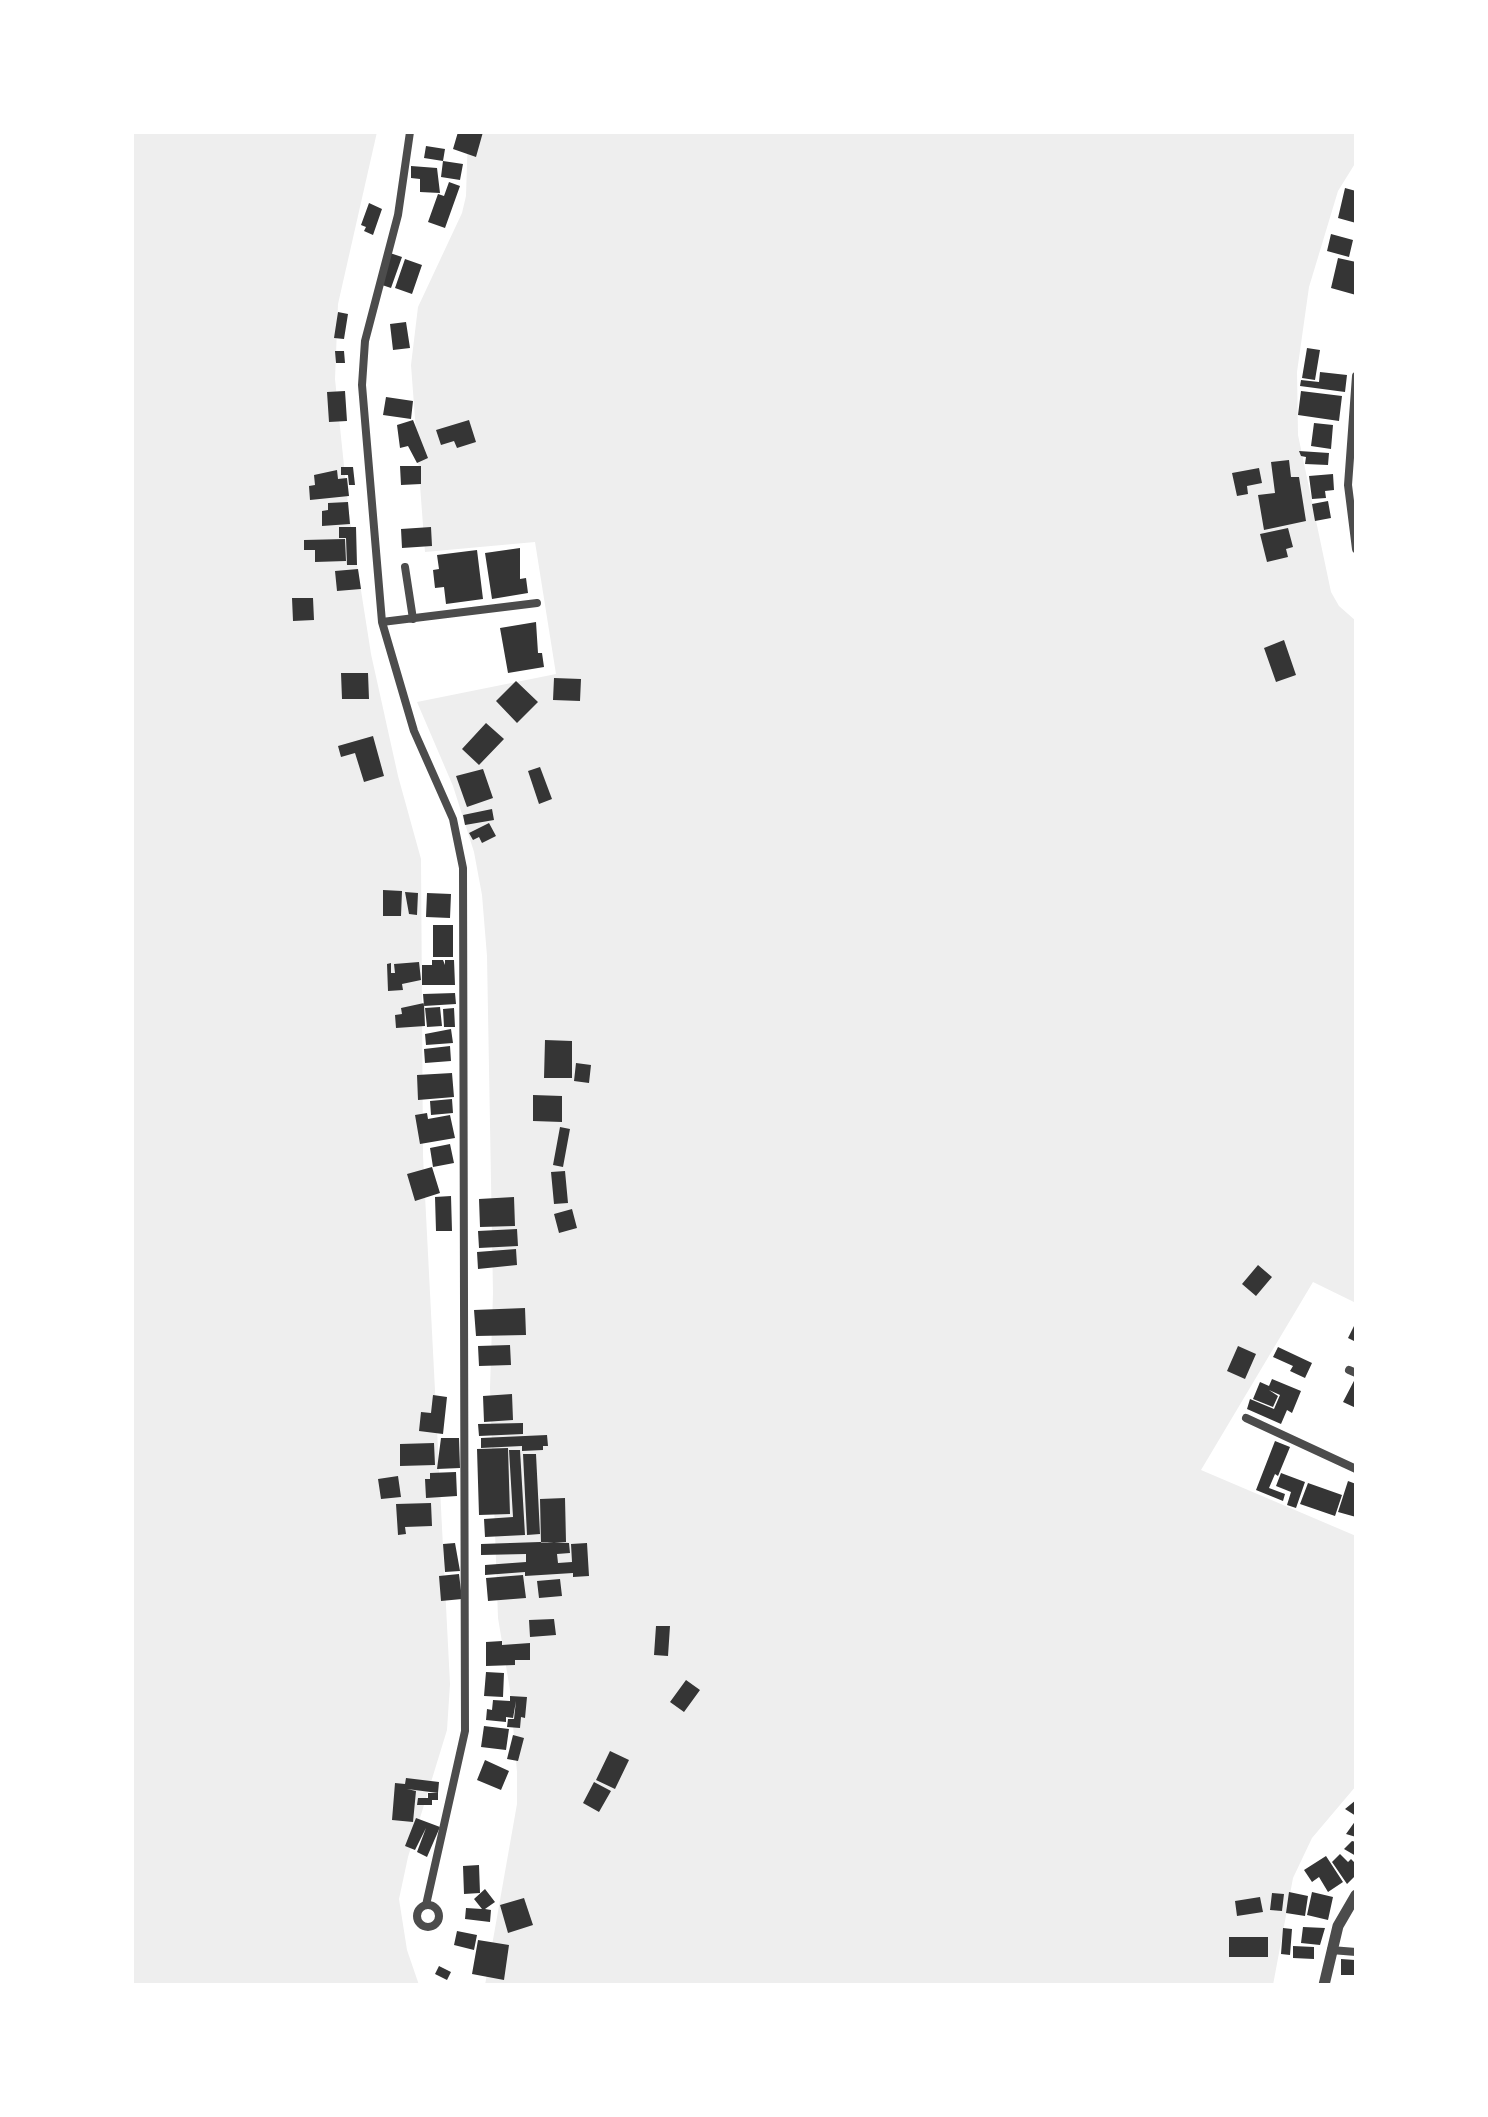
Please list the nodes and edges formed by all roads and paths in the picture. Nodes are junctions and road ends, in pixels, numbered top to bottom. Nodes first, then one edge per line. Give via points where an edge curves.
1 (410, 132) edge
2 (1356, 376) edge
3 (1356, 549) edge
4 (405, 567) dead end
5 (537, 603) dead end
6 (413, 619) junction
7 (382, 622) junction
8 (1246, 1418) dead end
9 (1356, 1469) edge
10 (1356, 1895) edge
11 (426, 1905) dead end
12 (1331, 1950) junction
13 (1356, 1952) edge
14 (1324, 1985) edge

1 - 7 street via 398,215 365,341 362,385
2 - 3 street via 1348,485
4 - 6 street
5 - 6 street
6 - 7 street
7 - 11 street via 414,731 453,819 463,868 465,1731
8 - 9 street
10 - 12 street
12 - 13 street
12 - 14 street

